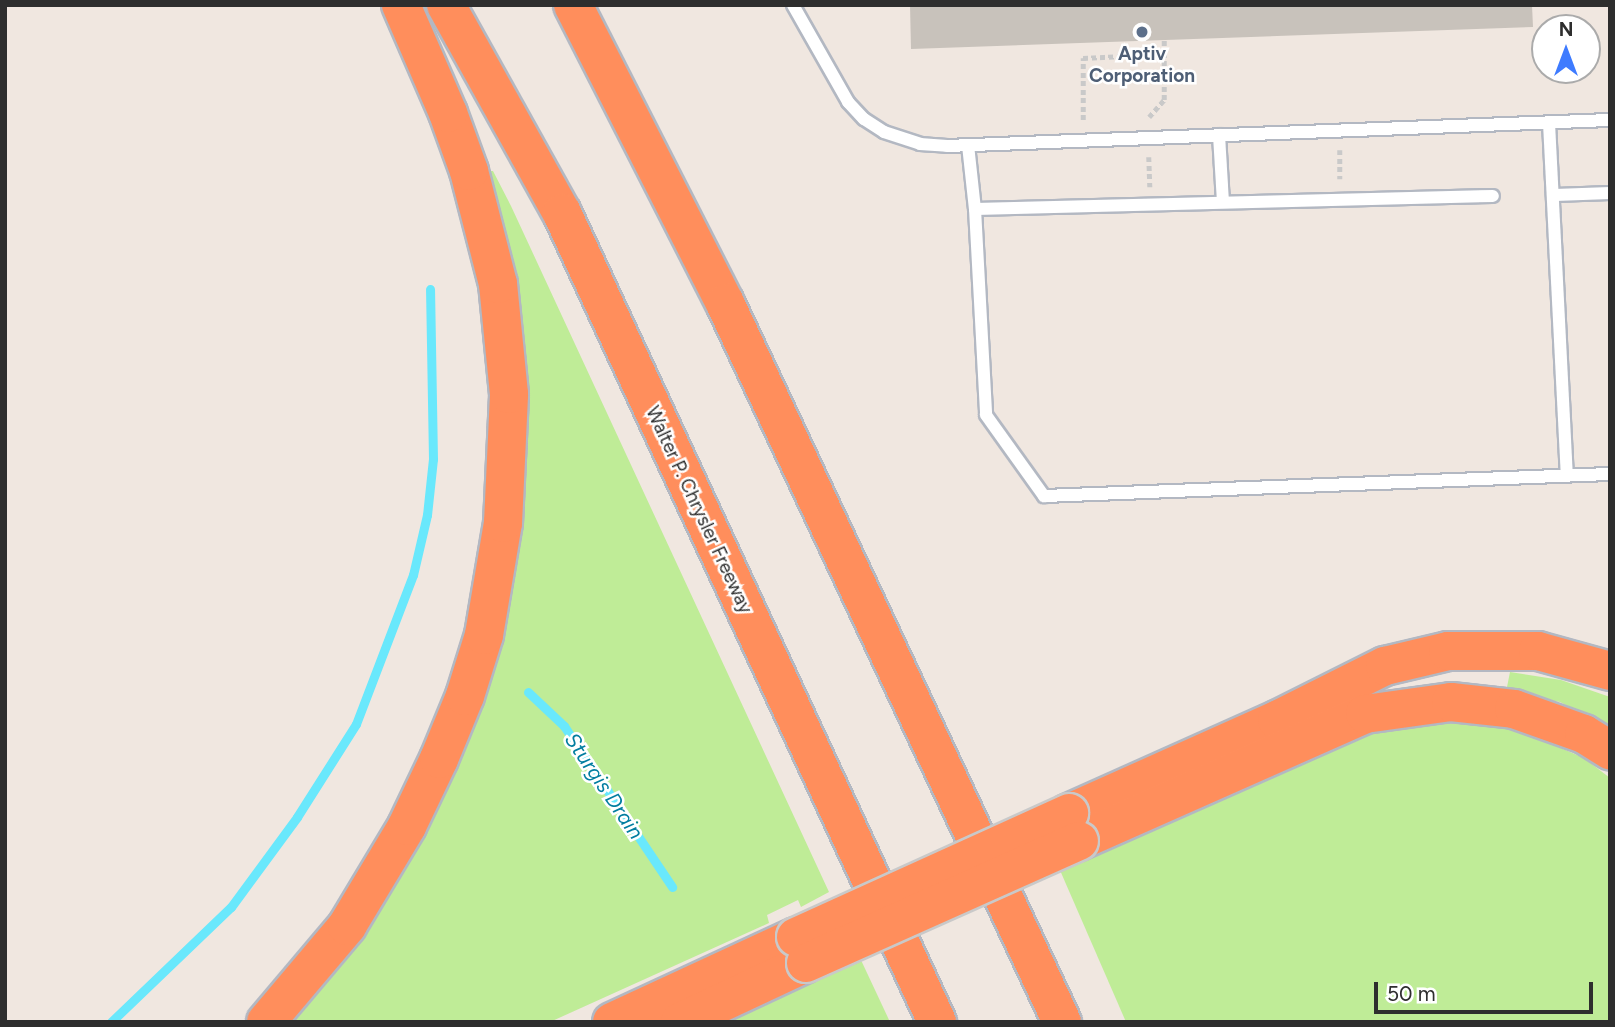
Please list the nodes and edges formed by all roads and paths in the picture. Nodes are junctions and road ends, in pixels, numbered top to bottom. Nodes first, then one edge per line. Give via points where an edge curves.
1 (401, 5) edge
2 (446, 5) edge
3 (573, 5) edge
4 (793, 5) edge
5 (1164, 40) dead end
6 (1164, 54) junction
7 (1148, 118) dead end
8 (1083, 121) dead end
9 (1610, 121) edge
10 (1549, 123) junction
11 (1219, 135) junction
12 (968, 145) junction
13 (1610, 193) edge
14 (1555, 195) junction
15 (1493, 196) dead end
16 (1223, 202) junction
17 (975, 209) junction
18 (1610, 474) edge
19 (1567, 476) junction
20 (1610, 671) edge
21 (1610, 750) edge
22 (1074, 827) junction
23 (801, 950) junction
24 (266, 1022) edge
25 (612, 1022) edge
26 (680, 1022) edge
27 (937, 1022) edge
28 (1062, 1022) edge

1 - 24 highway via 469,171 498,284 509,394 503,523 484,635 439,759 407,826 347,926
2 - 27 highway, Walter P. Chrysler Freeway via 562,213
3 - 28 highway via 725,303
4 - 12 lane via 835,84 864,119 884,132 920,144
5 - 6 path
6 - 7 path via 1164,100
6 - 8 path via 1083,58
9 - 10 lane
10 - 11 lane
10 - 14 lane
11 - 12 lane
11 - 16 lane
12 - 17 lane
13 - 14 lane
14 - 19 lane
15 - 16 lane
16 - 17 lane
17 - 19 lane via 986,415 1044,496
18 - 19 lane
20 - 22 highway via 1538,651 1448,651 1385,666
21 - 22 highway via 1584,734 1514,709 1451,702 1364,714
22 - 23 highway, bridge
23 - 25 highway
23 - 26 highway

